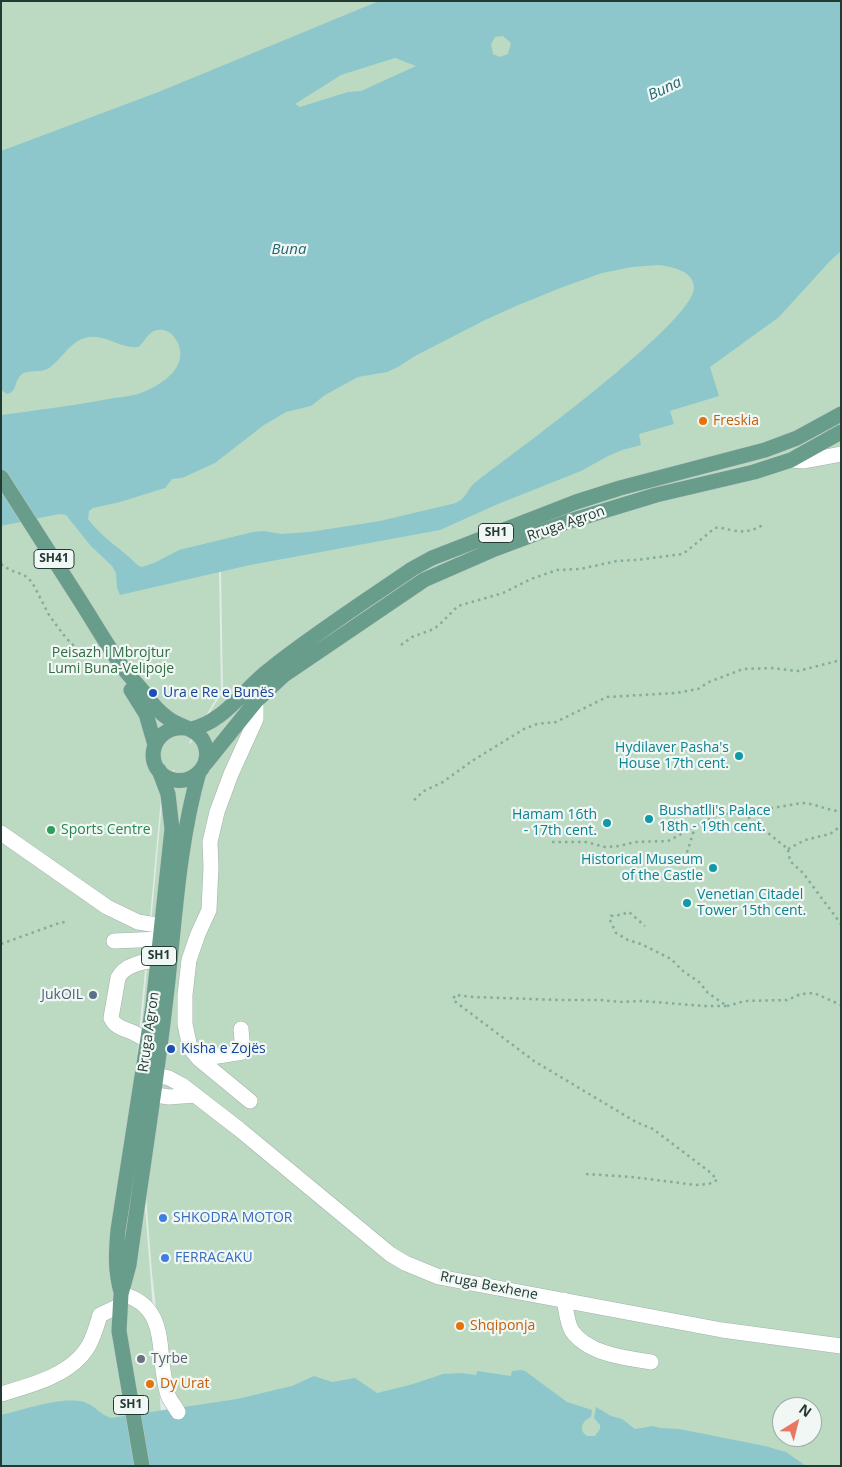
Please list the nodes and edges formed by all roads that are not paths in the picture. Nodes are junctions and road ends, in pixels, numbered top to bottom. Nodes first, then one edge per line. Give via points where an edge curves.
1 (841, 414) edge
2 (841, 432) edge
3 (841, 454) edge
4 (791, 460) junction
5 (1, 477) edge
6 (125, 669) junction
7 (256, 701) junction
8 (188, 729) junction
9 (155, 745) junction
10 (202, 768) junction
11 (158, 770) junction
12 (1, 833) edge
13 (162, 932) junction
14 (114, 941) dead end
15 (158, 961) junction
16 (241, 1029) dead end
17 (148, 1041) junction
18 (199, 1059) junction
19 (149, 1073) junction
20 (146, 1094) junction
21 (195, 1095) junction
22 (250, 1101) dead end
23 (120, 1300) junction
24 (564, 1300) junction
25 (841, 1346) edge
26 (651, 1362) dead end
27 (1, 1394) edge
28 (178, 1412) dead end
29 (142, 1466) edge

1 - 8 main road, Rruga Agron / SH1 via 797,438 765,450 576,502 432,558 267,671 213,720
2 - 4 main road, Rruga Agron / SH1
3 - 4 street via 804,461
4 - 7 main road, Rruga Agron / SH1 via 567,522 441,572 424,580 292,670
5 - 6 main road, SH41
6 - 8 main road, SH41 via 158,710
6 - 9 main road, SH41 via 126,680 146,714
7 - 10 main road, Rruga Agron / SH1
7 - 18 street via 256,719 230,774 217,812 210,842 209,910 188,968 185,1024 190,1048
8 - 9 main road via 167,730
8 - 10 main road via 200,736 206,747
9 - 11 main road via 153,758
10 - 11 main road via 191,778 181,781 166,777
10 - 19 main road, Rruga Agron / SH1 via 182,849 166,1000
11 - 13 main road, Rruga Agron / SH1 via 168,794 172,829
12 - 13 street via 107,907
13 - 14 street
13 - 15 main road, Rruga Agron / SH1
15 - 17 main road, Rruga Agron / SH1
15 - 17 street via 146,961 120,972 111,1018 116,1025
16 - 18 street via 243,1052
17 - 19 main road, Rruga Agron / SH1
18 - 22 street
19 - 20 main road, Rruga Agron / SH1
19 - 21 street, Rruga Bexhene via 176,1081
20 - 21 street
20 - 23 main road, Rruga Agron / SH1 via 128,1265
21 - 24 street, Rruga Bexhene via 405,1264 439,1277
23 - 27 street via 100,1315 89,1346 72,1364 38,1383
23 - 28 street via 132,1296 142,1301 154,1316 168,1396
23 - 29 main road, Rruga Agron / SH1 via 121,1345
24 - 25 street, Rruga Bexhene via 722,1330
24 - 26 street via 571,1330 581,1340 594,1348

